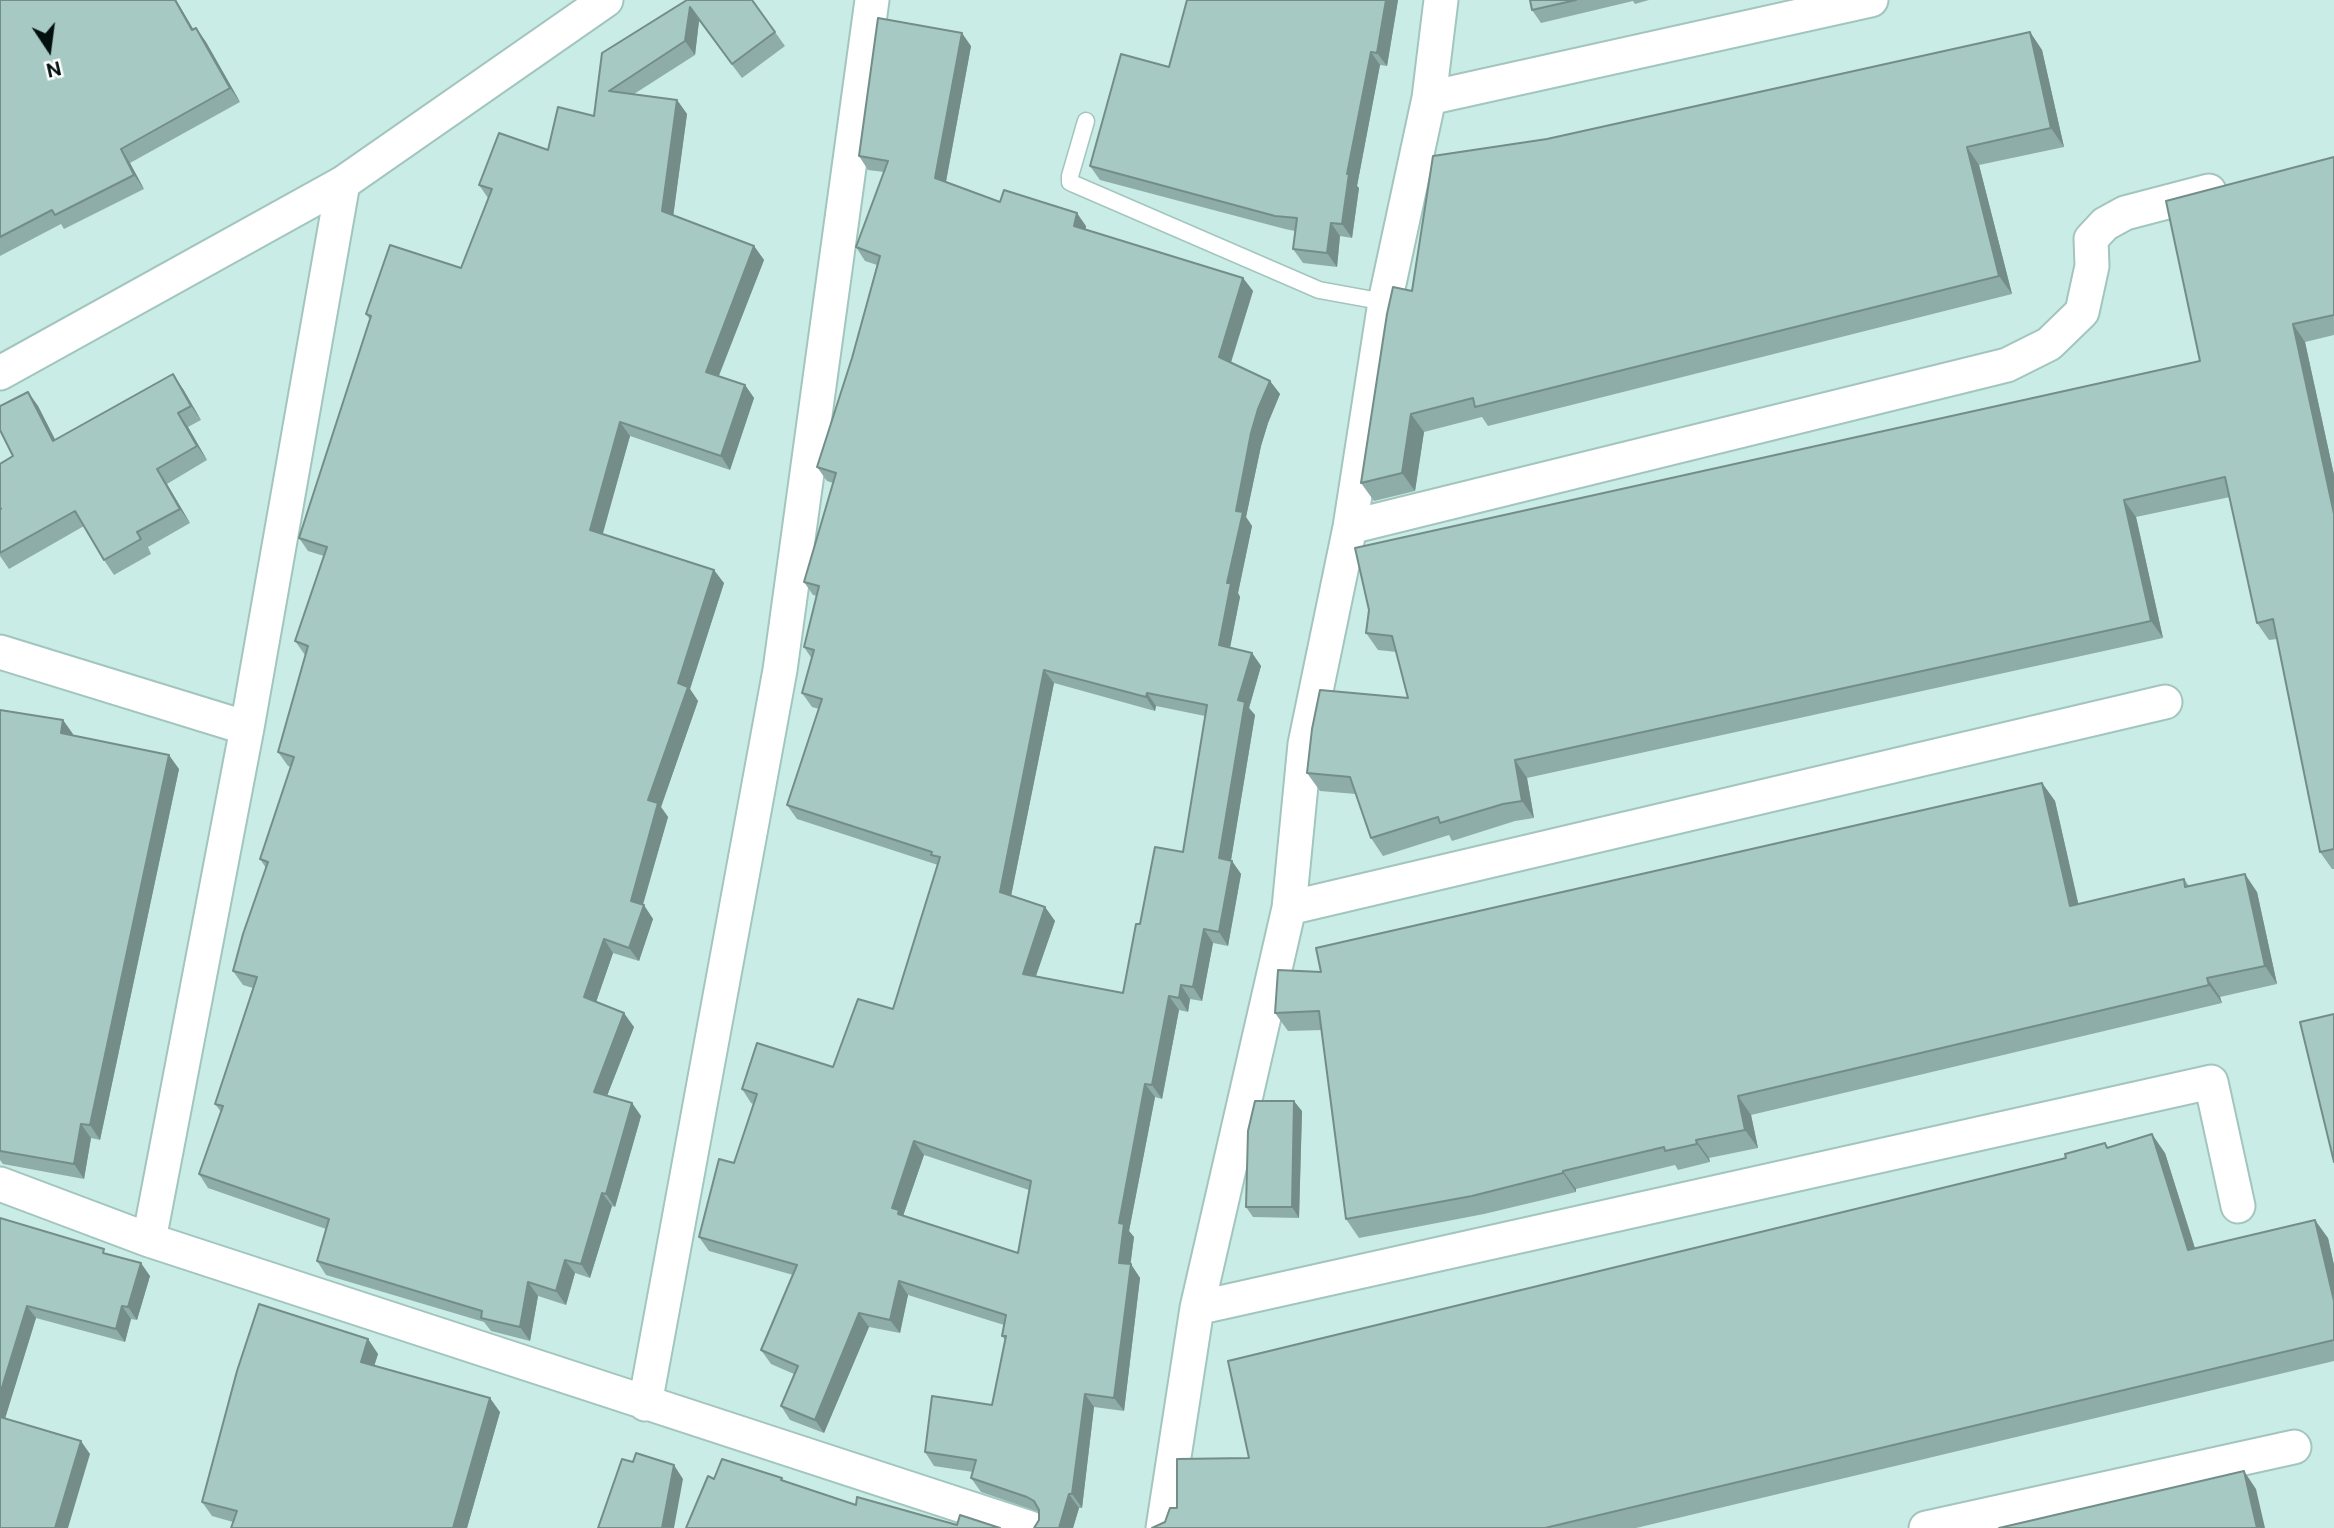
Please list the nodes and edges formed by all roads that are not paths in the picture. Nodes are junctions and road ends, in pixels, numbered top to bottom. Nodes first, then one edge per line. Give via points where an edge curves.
1 (606, 0) edge
2 (872, 0) edge
3 (1441, 0) edge
4 (1871, 0) edge
5 (1429, 98) junction
6 (1086, 121) dead end
7 (2244, 182) edge
8 (343, 183) junction
9 (1385, 302) junction
10 (0, 373) edge
11 (1350, 527) junction
12 (0, 652) edge
13 (2165, 702) dead end
14 (247, 728) junction
15 (1289, 908) junction
16 (0, 1184) edge
17 (2238, 1206) dead end
18 (149, 1240) junction
19 (1198, 1308) junction
20 (645, 1404) junction
21 (2294, 1447) dead end
22 (1030, 1528) edge
23 (1163, 1528) edge
24 (1926, 1528) edge

1 - 8 street
2 - 20 street via 780,670
3 - 5 street
4 - 5 street
5 - 9 street
6 - 9 lane via 1070,182 1319,290
7 - 11 street via 2125,213 2105,224 2091,239 2092,266 2082,312 2049,344 2007,365
8 - 10 street
8 - 14 street
9 - 11 street
11 - 15 street via 1305,744
12 - 14 street
13 - 15 street
14 - 18 street
15 - 19 street
16 - 18 street
17 - 19 street via 2211,1082
18 - 20 street
19 - 23 street
20 - 22 street
21 - 24 street

